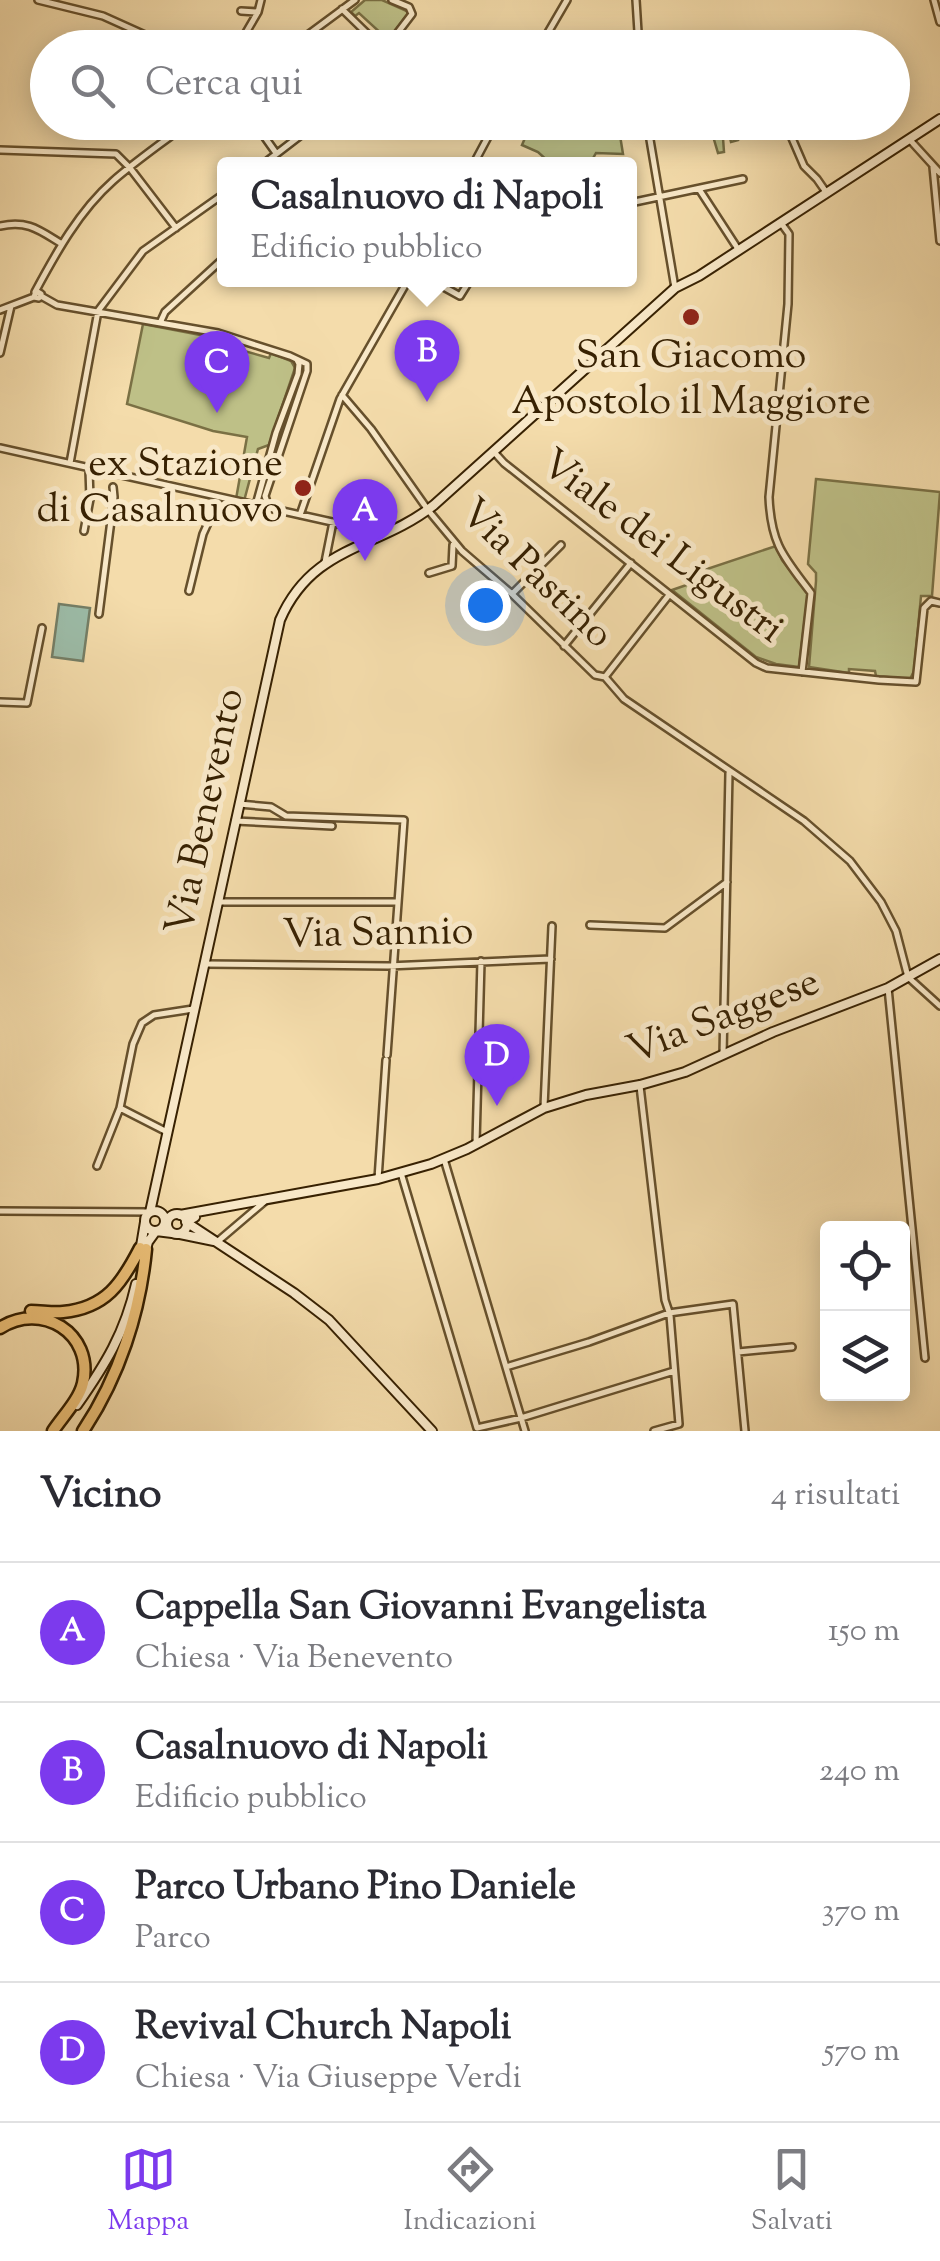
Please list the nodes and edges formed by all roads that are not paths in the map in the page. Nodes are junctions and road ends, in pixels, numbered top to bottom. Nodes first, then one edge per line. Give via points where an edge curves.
1 (38, 0) edge
2 (261, 0) edge
3 (355, 0) edge
4 (392, 0) edge
5 (567, 0) edge
6 (636, 0) edge
7 (934, 0) edge
8 (342, 9) junction
9 (241, 10) dead end
10 (258, 12) junction
11 (940, 22) edge
12 (134, 30) edge
13 (248, 30) edge
14 (314, 30) edge
15 (365, 30) edge
16 (399, 30) edge
17 (550, 30) edge
18 (638, 30) edge
19 (940, 120) edge
20 (166, 140) edge
21 (266, 140) edge
22 (294, 140) edge
23 (650, 140) edge
24 (793, 140) edge
25 (910, 140) junction
26 (0, 150) edge
27 (276, 154) junction
28 (272, 157) edge
29 (933, 167) junction
30 (130, 168) junction
31 (940, 173) edge
32 (743, 179) dead end
33 (699, 189) junction
34 (826, 194) junction
35 (660, 197) junction
36 (217, 198) edge
37 (637, 202) edge
38 (781, 224) junction
39 (0, 226) edge
40 (176, 228) junction
41 (940, 241) edge
42 (62, 244) junction
43 (739, 250) junction
44 (217, 264) edge
45 (404, 287) edge
46 (444, 287) edge
47 (466, 287) edge
48 (675, 288) junction
49 (37, 295) junction
50 (11, 306) junction
51 (0, 310) edge
52 (98, 310) junction
53 (160, 323) junction
54 (0, 352) edge
55 (296, 359) junction
56 (342, 395) junction
57 (0, 448) edge
58 (494, 452) junction
59 (70, 463) junction
60 (89, 468) junction
61 (113, 487) dead end
62 (256, 505) junction
63 (269, 508) junction
64 (428, 510) junction
65 (220, 511) dead end
66 (300, 515) junction
67 (332, 522) junction
68 (84, 531) dead end
69 (376, 537) junction
70 (454, 542) junction
71 (560, 545) dead end
72 (325, 562) junction
73 (630, 564) junction
74 (428, 573) dead end
75 (189, 591) dead end
76 (512, 594) junction
77 (669, 595) junction
78 (940, 602) edge
79 (99, 614) dead end
80 (42, 628) dead end
81 (564, 646) junction
82 (802, 672) junction
83 (605, 678) junction
84 (0, 702) edge
85 (729, 772) junction
86 (239, 804) junction
87 (236, 821) junction
88 (332, 826) dead end
89 (726, 882) junction
90 (218, 902) junction
91 (398, 902) junction
92 (552, 926) dead end
93 (590, 926) dead end
94 (551, 958) junction
95 (480, 960) junction
96 (940, 960) edge
97 (206, 964) junction
98 (394, 966) junction
99 (908, 978) junction
100 (888, 988) junction
101 (940, 1006) edge
102 (196, 1008) junction
103 (723, 1055) junction
104 (640, 1085) junction
105 (120, 1108) junction
106 (544, 1108) junction
107 (169, 1132) junction
108 (476, 1144) junction
109 (444, 1159) junction
110 (97, 1166) dead end
111 (401, 1173) junction
112 (378, 1179) junction
113 (266, 1200) junction
114 (0, 1211) edge
115 (203, 1212) junction
116 (150, 1213) junction
117 (180, 1217) junction
118 (156, 1231) junction
119 (175, 1233) junction
120 (205, 1234) junction
121 (216, 1242) junction
122 (143, 1248) junction
123 (670, 1313) junction
124 (0, 1324) edge
125 (792, 1346) dead end
126 (738, 1352) junction
127 (925, 1358) dead end
128 (506, 1367) junction
129 (674, 1371) junction
130 (522, 1418) junction
131 (56, 1431) edge
132 (83, 1431) edge
133 (432, 1431) edge
134 (525, 1431) edge
135 (654, 1431) edge
136 (746, 1431) edge

1 - 12 street
2 - 10 street
3 - 8 street
4 - 16 street via 412,14
5 - 17 street
6 - 18 street
7 - 11 street
8 - 14 street
8 - 15 street
9 - 10 street
10 - 13 street
19 - 25 main road, Via Benevento
20 - 30 street
21 - 27 street
22 - 27 street
23 - 35 street
24 - 34 street
25 - 29 street
25 - 34 main road, Via Benevento
26 - 30 street via 116,154
27 - 28 street
29 - 31 street
29 - 41 street
30 - 40 street
30 - 42 street via 100,194
32 - 33 street
33 - 35 street
33 - 43 street
34 - 38 main road, Via Benevento
35 - 37 street
35 - 48 street
36 - 40 street
38 - 43 main road, Via Benevento
38 - 82 street via 789,234 788,304 770,520 782,556 811,593
39 - 42 street via 28,224
40 - 52 street via 143,251
42 - 49 street
43 - 48 main road, Via Benevento
44 - 53 street
45 - 56 street
46 - 47 street via 460,296
48 - 58 main road, Via Benevento
49 - 50 street
49 - 52 street
50 - 51 street
50 - 54 street
52 - 53 street
52 - 59 street
53 - 55 street
55 - 62 street via 298,374
55 - 63 street via 307,371 265,496
56 - 64 street, Via Pastino
56 - 66 street
57 - 59 street
58 - 64 main road, Via Benevento
58 - 73 street, Viale dei Ligustri
59 - 60 street
60 - 62 street
60 - 68 street
61 - 79 street
62 - 63 street
63 - 66 street
64 - 69 main road, Via Benevento
64 - 70 street, Via Pastino
65 - 75 street via 203,534
66 - 67 street
67 - 69 street
67 - 72 street
69 - 72 main road, Via Benevento
70 - 74 street via 452,566
70 - 76 street, Via Pastino
71 - 76 street
72 - 86 main road, Via Benevento via 280,620
73 - 77 street, Viale dei Ligustri
73 - 81 street
76 - 81 street, Via Pastino
77 - 82 street, Viale dei Ligustri via 756,663
77 - 83 street
78 - 82 street, Viale dei Ligustri via 924,608 916,682
80 - 84 street via 27,703
81 - 83 street, Via Pastino
83 - 85 street, Via Pastino via 624,699
85 - 89 street
85 - 99 street, Via Pastino via 804,820 850,860 882,902
86 - 87 main road, Via Benevento
86 - 91 street via 271,807 286,816 404,820
87 - 88 street
87 - 90 main road, Via Benevento
89 - 93 street via 665,928
89 - 103 street
90 - 91 street
90 - 97 main road, Via Benevento
91 - 98 street
92 - 94 street
94 - 95 street, Via Sannio
94 - 106 street
95 - 98 street, Via Sannio
95 - 108 street
96 - 99 main road, Via Saggese
97 - 98 street, Via Sannio
97 - 102 main road, Via Benevento
98 - 112 street
99 - 100 main road, Via Saggese
99 - 101 street
100 - 103 main road, Via Saggese
100 - 127 street
102 - 105 street via 142,1023
102 - 107 main road, Via Benevento
103 - 104 main road, Via Saggese
104 - 106 main road, Via Saggese
104 - 123 street
105 - 107 street
105 - 110 street
106 - 108 main road, Via Saggese
107 - 116 main road, Via Benevento
108 - 109 main road, Via Saggese
109 - 111 main road, Via Saggese
109 - 128 street
111 - 112 main road, Via Saggese
111 - 130 street via 477,1428
112 - 113 main road, Via Saggese
113 - 115 main road, Via Saggese
113 - 121 street
114 - 116 street
115 - 117 main road, Via Saggese
115 - 120 main road
116 - 117 main road
116 - 118 main road via 148,1228
116 - 118 main road via 163,1214 165,1223
116 - 122 main road, Via Benevento
117 - 119 main road via 186,1228
117 - 119 main road via 168,1219
117 - 120 main road
118 - 119 main road
118 - 122 main road, Via Benevento
119 - 121 main road
120 - 121 main road
121 - 133 main road via 328,1320
122 - 124 highway via 114,1290 89,1306 17,1313
122 - 131 main road, Via Benevento via 129,1315 114,1348
122 - 132 highway via 128,1340
123 - 126 street via 733,1304
123 - 128 street
123 - 129 street
124 - 131 highway via 41,1318 78,1344 81,1390
125 - 126 street
126 - 136 street
128 - 130 street
129 - 130 street
129 - 135 street via 679,1424
130 - 134 street

